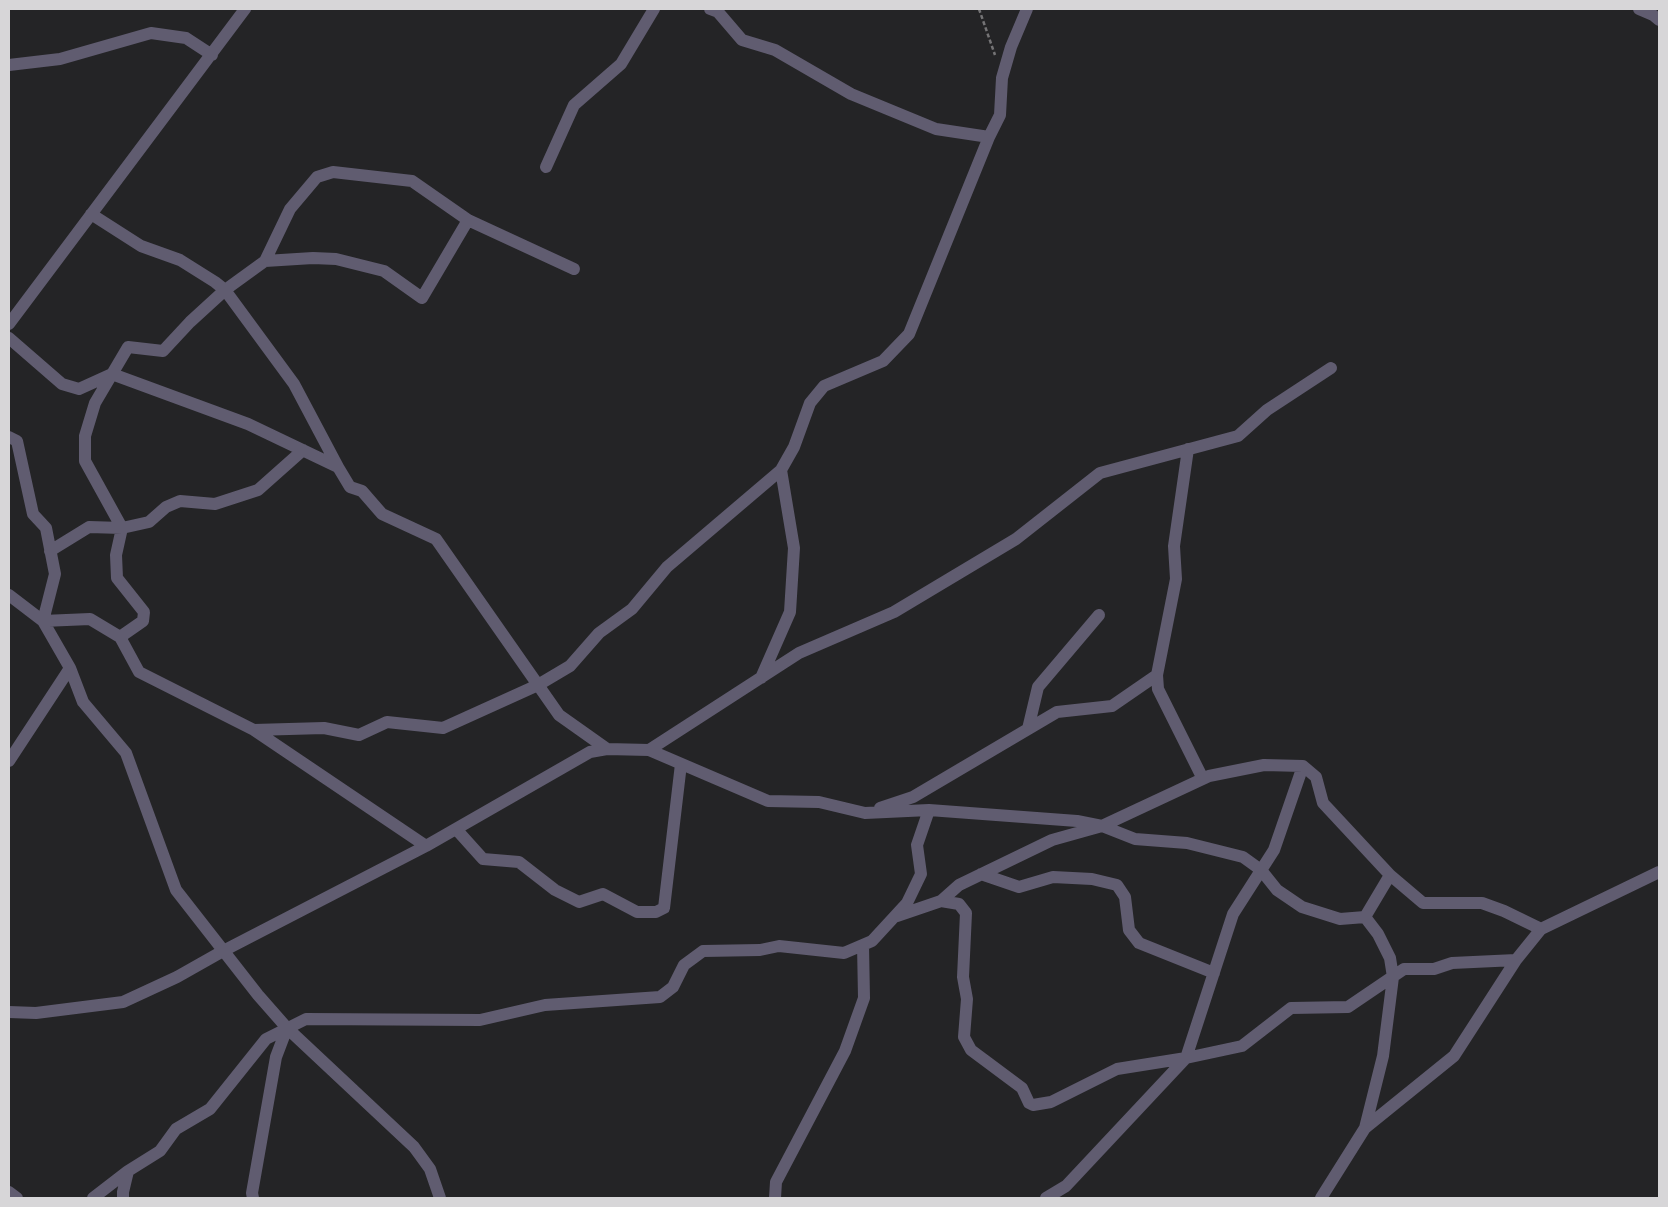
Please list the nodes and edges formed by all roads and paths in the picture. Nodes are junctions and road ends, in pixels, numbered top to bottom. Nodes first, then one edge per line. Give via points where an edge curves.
1 (245, 9) edge
2 (654, 9) edge
3 (710, 9) edge
4 (979, 9) edge
5 (1027, 9) edge
6 (1639, 9) edge
7 (1659, 20) edge
8 (212, 55) junction
9 (9, 65) edge
10 (1002, 78) junction
11 (989, 137) junction
12 (546, 167) dead end
13 (91, 214) junction
14 (468, 220) junction
15 (265, 262) junction
16 (574, 268) dead end
17 (225, 290) junction
18 (9, 324) edge
19 (9, 338) edge
20 (1331, 368) dead end
21 (112, 374) junction
22 (9, 437) edge
23 (1188, 449) junction
24 (303, 450) junction
25 (338, 467) junction
26 (781, 470) junction
27 (122, 528) junction
28 (50, 551) junction
29 (9, 595) edge
30 (1099, 615) dead end
31 (43, 621) junction
32 (120, 637) junction
33 (70, 668) junction
34 (1157, 675) junction
35 (761, 678) junction
36 (538, 685) junction
37 (1028, 729) junction
38 (254, 730) junction
39 (607, 749) junction
40 (649, 750) junction
41 (9, 761) edge
42 (681, 764) junction
43 (1303, 766) junction
44 (1203, 779) junction
45 (930, 810) junction
46 (865, 813) junction
47 (1102, 826) junction
48 (456, 829) junction
49 (426, 846) junction
50 (1261, 870) junction
51 (1659, 872) edge
52 (981, 874) junction
53 (1390, 875) junction
54 (941, 901) junction
55 (894, 917) junction
56 (1364, 917) junction
57 (1541, 929) junction
58 (863, 945) junction
59 (223, 951) junction
60 (1516, 960) junction
61 (1214, 974) junction
62 (1393, 977) junction
63 (9, 1012) edge
64 (287, 1028) junction
65 (1186, 1058) junction
66 (1365, 1128) junction
67 (128, 1171) junction
68 (9, 1192) edge
69 (16, 1198) edge
70 (93, 1198) edge
71 (123, 1198) edge
72 (253, 1198) edge
73 (440, 1198) edge
74 (775, 1198) edge
75 (1046, 1198) edge
76 (1321, 1198) edge

1 - 8 street
2 - 12 street via 620,64 574,105
3 - 11 street via 718,12 742,40 775,50 851,94 936,129
4 - 10 path
5 - 10 street
6 - 7 street
8 - 9 street via 186,38 150,33 60,59
8 - 13 street
10 - 11 street via 1000,114
11 - 26 street via 909,334 883,361 824,386 810,403 794,447
13 - 17 street via 141,246 180,260
13 - 18 street
14 - 15 street via 422,298 384,271 336,258
14 - 15 street via 412,181 333,172 317,177 290,209
14 - 16 street
15 - 17 street
17 - 21 street via 163,351 128,347
17 - 25 street via 294,384
19 - 21 street via 62,384 79,389
20 - 23 street via 1267,410 1238,436
21 - 24 street via 248,424
21 - 27 street via 95,404 85,436 85,461
22 - 28 street via 17,441 33,514 46,528
23 - 34 street via 1174,546 1176,579
23 - 35 street via 1100,473 1016,539 894,612 800,654
24 - 25 street
24 - 27 street via 258,490 214,504 180,501 166,507 149,522
25 - 36 street via 350,487 362,491 382,514 436,539
26 - 35 street via 794,548 790,612
26 - 36 street via 667,567 632,608 599,633 570,666
27 - 28 street via 89,527
27 - 32 street via 116,555 117,578 144,612 143,621
28 - 31 street via 55,574
29 - 31 street
30 - 37 street via 1038,687
31 - 32 street via 90,619
31 - 33 street
32 - 38 street via 139,672
33 - 41 street
33 - 59 street via 83,702 126,754 176,890
34 - 37 street via 1112,706 1057,712
34 - 44 street via 1158,689
35 - 40 street
36 - 38 street via 443,728 387,722 359,735 324,728
36 - 39 street via 559,715
37 - 46 street via 912,797
38 - 49 street
39 - 40 street
39 - 48 street via 590,752
40 - 42 street
42 - 46 street via 768,801 819,802
42 - 48 street via 664,908 656,912 637,912 603,894 579,902 555,890 519,862 483,859
43 - 44 street via 1264,764
43 - 50 street via 1274,850
43 - 53 street via 1316,776 1323,803
44 - 47 street
45 - 46 street
45 - 47 street via 1077,821
45 - 55 street via 917,845 921,874 908,902
47 - 50 street via 1135,839 1186,843 1243,857
47 - 52 street via 1052,840
48 - 49 street
49 - 59 street
50 - 56 street via 1276,890 1302,907 1340,919
50 - 61 street via 1233,914
51 - 57 street
52 - 54 street via 959,885
52 - 61 street via 1019,887 1053,877 1117,884 1125,897 1129,930 1139,943
53 - 56 street
53 - 57 street via 1423,903 1482,902
54 - 55 street
54 - 65 street via 959,904 966,913 963,977 968,999 964,1037 971,1050 1022,1088 1029,1103 1051,1102 1117,1069
55 - 58 street via 872,941
56 - 62 street via 1378,934 1390,958
57 - 60 street
58 - 64 street via 844,953 779,946 760,950 703,951 684,965 672,987 660,997 545,1005 480,1020 306,1019
58 - 74 street via 864,998 845,1051 776,1182
59 - 63 street via 123,1002 36,1013
59 - 64 street
60 - 62 street via 1452,963 1434,969 1404,970
60 - 66 street via 1454,1056
61 - 65 street
62 - 65 street via 1348,1007 1291,1008 1242,1046
62 - 66 street via 1383,1056
64 - 67 street via 266,1039 210,1108 176,1129 160,1151
64 - 72 street via 276,1057
64 - 73 street via 414,1147 430,1169
65 - 75 street via 1066,1186
66 - 76 street
67 - 70 street
67 - 71 street
68 - 69 street

